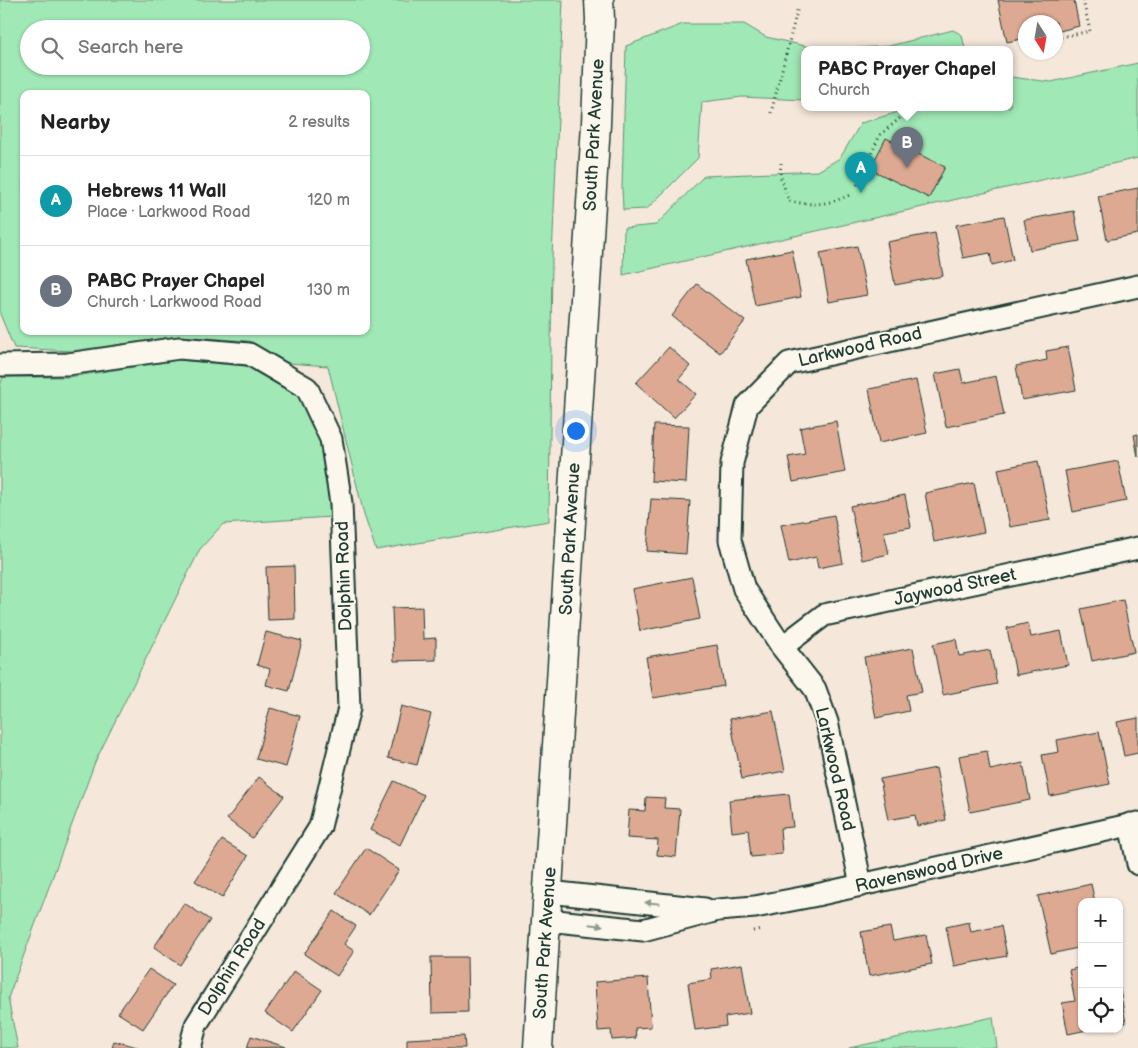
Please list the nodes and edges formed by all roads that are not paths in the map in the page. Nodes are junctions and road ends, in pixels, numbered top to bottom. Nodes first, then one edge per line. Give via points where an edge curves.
1 (599, 0) edge
2 (1138, 286) edge
3 (0, 365) edge
4 (1138, 548) edge
5 (782, 646) junction
6 (1134, 824) edge
7 (1138, 864) edge
8 (861, 885) junction
9 (549, 892) junction
10 (718, 910) junction
11 (547, 920) junction
12 (190, 1048) edge
13 (538, 1048) edge

1 - 9 street, South Park Avenue via 596,124
2 - 5 street, Larkwood Road via 789,363 747,406 732,462 730,540 744,589
3 - 12 street, Dolphin Road via 68,364 178,348 249,354 306,388 330,439 341,503 349,708 320,828 196,1025
4 - 5 street, Jaywood Street via 824,615
5 - 8 street, Larkwood Road via 815,689 827,722
6 - 7 street
6 - 8 street, Ravenswood Drive
8 - 10 street, Ravenswood Drive
10 -> 9 street, Ravenswood Drive
9 - 11 street, South Park Avenue
11 -> 10 street, Ravenswood Drive via 643,930
11 - 13 street, South Park Avenue

